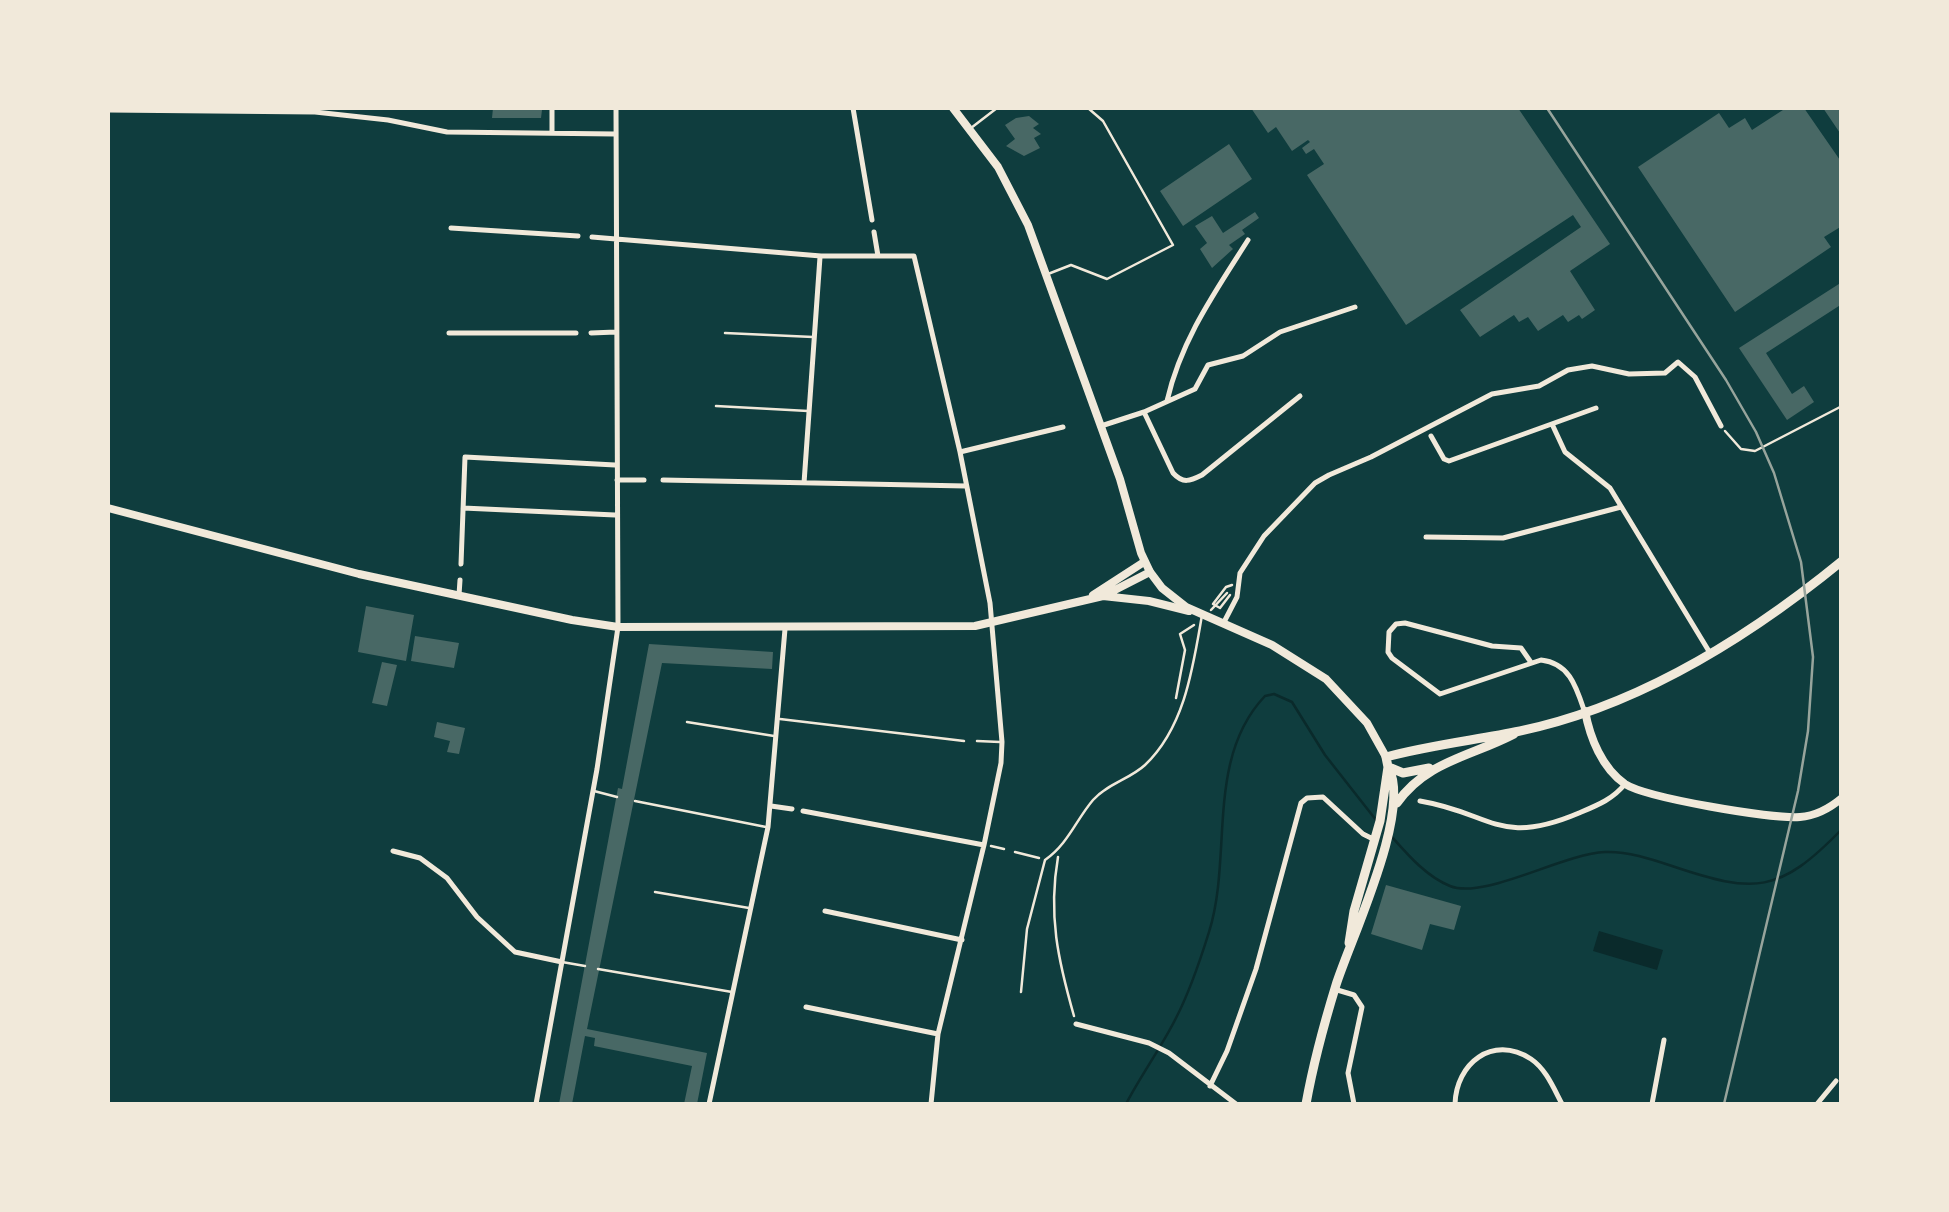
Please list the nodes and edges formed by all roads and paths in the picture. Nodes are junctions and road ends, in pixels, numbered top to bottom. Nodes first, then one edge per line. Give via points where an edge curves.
1 (126, 108) edge
2 (552, 108) edge
3 (616, 108) edge
4 (852, 108) edge
5 (953, 108) edge
6 (997, 108) edge
7 (1088, 108) edge
8 (108, 110) edge
9 (970, 128) junction
10 (552, 133) junction
11 (615, 134) junction
12 (872, 220) dead end
13 (450, 228) dead end
14 (874, 232) dead end
15 (578, 236) dead end
16 (592, 237) dead end
17 (617, 238) junction
18 (1248, 240) dead end
19 (820, 256) junction
20 (878, 256) junction
21 (1047, 274) junction
22 (1355, 307) dead end
23 (616, 332) junction
24 (449, 333) dead end
25 (576, 333) dead end
26 (591, 333) dead end
27 (725, 333) dead end
28 (815, 337) junction
29 (1300, 396) dead end
30 (1166, 401) junction
31 (716, 406) dead end
32 (1842, 406) edge
33 (1596, 408) dead end
34 (810, 411) junction
35 (1144, 412) junction
36 (1552, 424) junction
37 (1063, 426) dead end
38 (1101, 426) junction
39 (1721, 426) joint
40 (1432, 436) dead end
41 (960, 452) junction
42 (616, 465) junction
43 (616, 480) junction
44 (644, 480) dead end
45 (663, 480) dead end
46 (804, 483) junction
47 (966, 486) junction
48 (1621, 507) junction
49 (108, 508) edge
50 (463, 508) junction
51 (616, 515) junction
52 (1426, 536) dead end
53 (1842, 561) edge
54 (1144, 562) junction
55 (460, 564) dead end
56 (1150, 572) junction
57 (460, 580) dead end
58 (1236, 583) junction
59 (1226, 593) dead end
60 (459, 595) junction
61 (1103, 596) junction
62 (1089, 598) junction
63 (1201, 614) junction
64 (992, 622) junction
65 (1223, 624) junction
66 (618, 626) junction
67 (1191, 627) dead end
68 (784, 628) junction
69 (1710, 654) junction
70 (1530, 661) junction
71 (1176, 698) joint
72 (1183, 702) junction
73 (1585, 711) junction
74 (778, 718) junction
75 (688, 722) dead end
76 (1520, 731) junction
77 (776, 736) junction
78 (964, 741) dead end
79 (976, 741) dead end
80 (1002, 742) junction
81 (1387, 762) junction
82 (1434, 767) junction
83 (1626, 784) junction
84 (593, 791) junction
85 (617, 797) dead end
86 (1842, 798) edge
87 (636, 801) dead end
88 (1420, 801) dead end
89 (771, 806) junction
90 (1395, 806) junction
91 (792, 809) dead end
92 (803, 811) dead end
93 (768, 827) junction
94 (1378, 839) junction
95 (984, 845) junction
96 (1004, 849) dead end
97 (1059, 850) junction
98 (393, 851) dead end
99 (1015, 852) dead end
100 (1045, 860) junction
101 (655, 892) dead end
102 (751, 908) junction
103 (825, 911) dead end
104 (962, 940) junction
105 (562, 962) junction
106 (585, 966) dead end
107 (598, 968) dead end
108 (1334, 990) junction
109 (734, 992) junction
110 (1021, 992) dead end
111 (806, 1007) dead end
112 (1076, 1024) joint
113 (938, 1034) junction
114 (1664, 1040) dead end
115 (1836, 1081) dead end
116 (1210, 1086) junction
117 (536, 1104) edge
118 (709, 1104) edge
119 (931, 1104) edge
120 (1236, 1104) edge
121 (1306, 1104) edge
122 (1354, 1104) edge
123 (1454, 1104) edge
124 (1562, 1104) edge
125 (1652, 1104) edge
126 (1818, 1104) edge

1 - 8 street
1 - 10 street via 314,112 446,132
2 - 10 street
3 - 11 street
4 - 12 street
5 - 9 street
6 - 9 lane
7 - 21 lane via 1102,120 1173,246 1107,279 1071,265
9 - 21 street via 1012,190
10 - 11 street
11 - 17 street
13 - 15 street
14 - 20 street
16 - 17 street
17 - 19 street
17 - 23 street
18 - 30 street via 1189,334
19 - 20 street
19 - 28 street
20 - 41 street via 914,256
21 - 38 street
22 - 30 street via 1208,366 1195,388
23 - 26 street
23 - 42 street
24 - 25 street
27 - 28 lane
28 - 34 street
29 - 35 street via 1189,482 1174,473
30 - 35 street
31 - 34 lane
32 - 39 path via 1754,452
33 - 36 street
34 - 46 street
35 - 38 street
36 - 40 street via 1449,461
36 - 48 street via 1564,452 1610,488
37 - 41 street
38 - 54 street
39 - 58 street via 1695,377 1678,362 1665,373 1580,367 1540,386 1492,394 1315,483 1264,536
41 - 47 street
42 - 43 street
42 - 50 street via 466,457
43 - 44 street
43 - 51 street
45 - 46 street
46 - 47 street
47 - 64 street
48 - 52 street via 1504,538
48 - 69 street
49 - 60 street
50 - 51 street
50 - 55 street
51 - 66 street
53 - 69 main road
54 - 56 street
54 - 62 street
56 - 61 street
56 - 63 street via 1174,599
57 - 60 street
58 - 59 path via 1213,604 1218,608
58 - 65 street
60 - 66 street
61 - 62 street
61 - 63 street
62 - 64 street
63 - 65 street
63 - 72 lane
64 - 68 street
64 - 80 street
65 - 81 street via 1326,679 1367,723
66 - 68 street
66 - 84 street
67 - 71 path via 1180,634 1185,650
68 - 74 street
69 - 73 main road
70 - 70 street via 1520,648 1405,623 1392,626 1387,641 1392,658 1442,694
70 - 73 street via 1554,661 1566,670
71 - 72 lane
72 - 97 lane via 1144,765 1094,798
73 - 76 main road
73 - 83 street via 1602,759
74 - 77 street
74 - 78 lane
75 - 77 lane
76 - 81 main road
76 - 82 main road
77 - 89 street
79 - 80 lane
80 - 95 street
81 - 82 main road via 1403,773
81 - 90 main road via 1396,782
81 - 94 main road
82 - 90 main road
83 - 86 street via 1775,816 1808,816
83 - 88 street via 1609,800 1562,820 1516,830
84 - 85 lane
84 - 105 street
87 - 93 lane
89 - 91 street
89 - 93 street
90 - 94 main road
92 - 95 street
93 - 102 street
94 - 108 main road via 1363,914
94 - 116 street via 1362,834 1323,796 1301,803 1256,969
95 - 96 path
95 - 104 street
97 - 100 lane
97 - 112 path via 1055,950
98 - 105 street via 420,858 447,878 476,917 515,952
99 - 100 path
100 - 110 lane via 1027,929
101 - 102 lane
102 - 109 street
103 - 104 street
104 - 113 street
105 - 106 lane
105 - 117 street
107 - 109 lane
108 - 121 main road
108 - 122 street via 1361,1004 1348,1072
109 - 118 street
111 - 113 street
112 - 116 street via 1149,1043
113 - 119 street
114 - 125 street
115 - 126 street
116 - 120 street
123 - 124 street via 1462,1072 1490,1051 1531,1059

